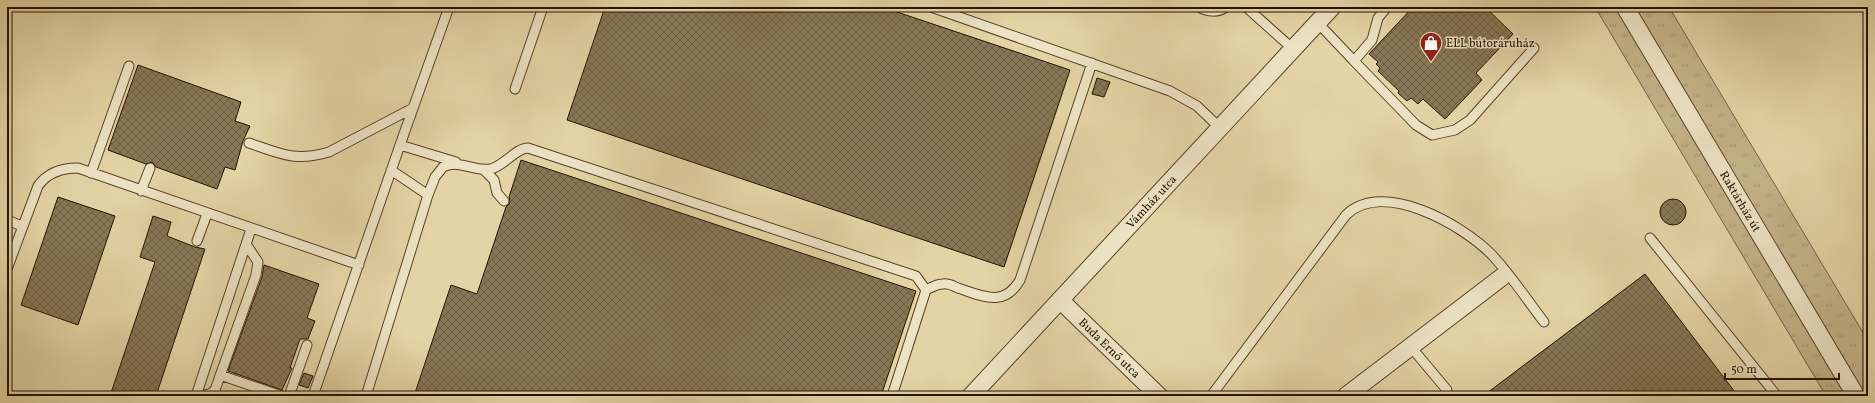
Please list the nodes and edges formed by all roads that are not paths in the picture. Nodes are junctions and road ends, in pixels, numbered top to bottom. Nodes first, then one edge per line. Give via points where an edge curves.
1 (449, 7) edge
2 (543, 7) edge
3 (931, 7) edge
4 (1199, 7) edge
5 (1226, 7) edge
6 (1246, 7) edge
7 (1332, 7) edge
8 (1387, 7) edge
9 (1625, 7) edge
10 (1318, 23) junction
11 (1534, 48) dead end
12 (1293, 49) junction
13 (1354, 61) junction
14 (1092, 63) junction
15 (129, 66) dead end
16 (515, 89) dead end
17 (413, 108) junction
18 (1219, 127) junction
19 (249, 143) dead end
20 (400, 145) junction
21 (459, 163) junction
22 (150, 168) dead end
23 (391, 170) junction
24 (483, 170) junction
25 (91, 173) junction
26 (141, 191) junction
27 (428, 195) junction
28 (504, 201) dead end
29 (207, 214) junction
30 (7, 220) edge
31 (22, 226) junction
32 (251, 229) junction
33 (1650, 238) dead end
34 (197, 241) dead end
35 (246, 244) junction
36 (359, 265) junction
37 (7, 269) edge
38 (1502, 277) dead end
39 (926, 290) junction
40 (1060, 300) junction
41 (1544, 322) dead end
42 (307, 345) dead end
43 (1411, 347) junction
44 (220, 375) junction
45 (1447, 390) dead end
46 (212, 395) edge
47 (196, 396) edge
48 (200, 396) edge
49 (282, 396) edge
50 (289, 396) edge
51 (313, 396) edge
52 (366, 396) edge
53 (892, 396) edge
54 (971, 396) edge
55 (1159, 396) edge
56 (1210, 396) edge
57 (1346, 396) edge
58 (1778, 396) edge
59 (1856, 396) edge

1 - 17 lane
2 - 16 lane
3 - 14 lane
4 - 5 lane via 1217,11
6 - 12 lane
7 - 10 street, Vámház utca
8 - 13 lane via 1378,18 1372,40
9 - 59 street, Raktárház út
10 - 12 street, Vámház utca
10 - 13 lane
11 - 13 lane via 1470,120 1455,130 1432,135 1411,120
12 - 18 street, Vámház utca
14 - 18 lane via 1189,100
14 - 39 lane via 1016,288 1008,294 990,298 945,283
15 - 25 lane
17 - 19 lane via 329,152 315,156 285,156
17 - 20 lane
18 - 40 street, Vámház utca
20 - 21 lane
20 - 23 lane
21 - 24 lane
21 - 27 lane via 443,166 435,177
22 - 26 lane
23 - 27 lane
23 - 36 lane
24 - 28 lane via 494,180 496,193
24 - 39 lane via 500,166 523,148 528,148 916,276
25 - 26 lane
25 - 31 lane via 69,168 43,179 34,193
26 - 29 lane
27 - 52 lane
29 - 32 lane
29 - 34 lane
30 - 31 lane
31 - 37 lane
32 - 35 lane
32 - 36 lane
33 - 58 lane
35 - 44 lane via 258,262 258,268
35 - 47 lane
36 - 51 lane
38 - 43 street
39 - 53 lane
40 - 54 street, Vámház utca
40 - 55 street, Buda Ernő utca
41 - 56 lane via 1492,255 1471,237 1446,221 1417,209 1385,202 1369,203 1358,206 1346,215
42 - 50 lane
43 - 45 lane
43 - 57 street
44 - 46 lane
44 - 49 lane
46 - 48 lane

